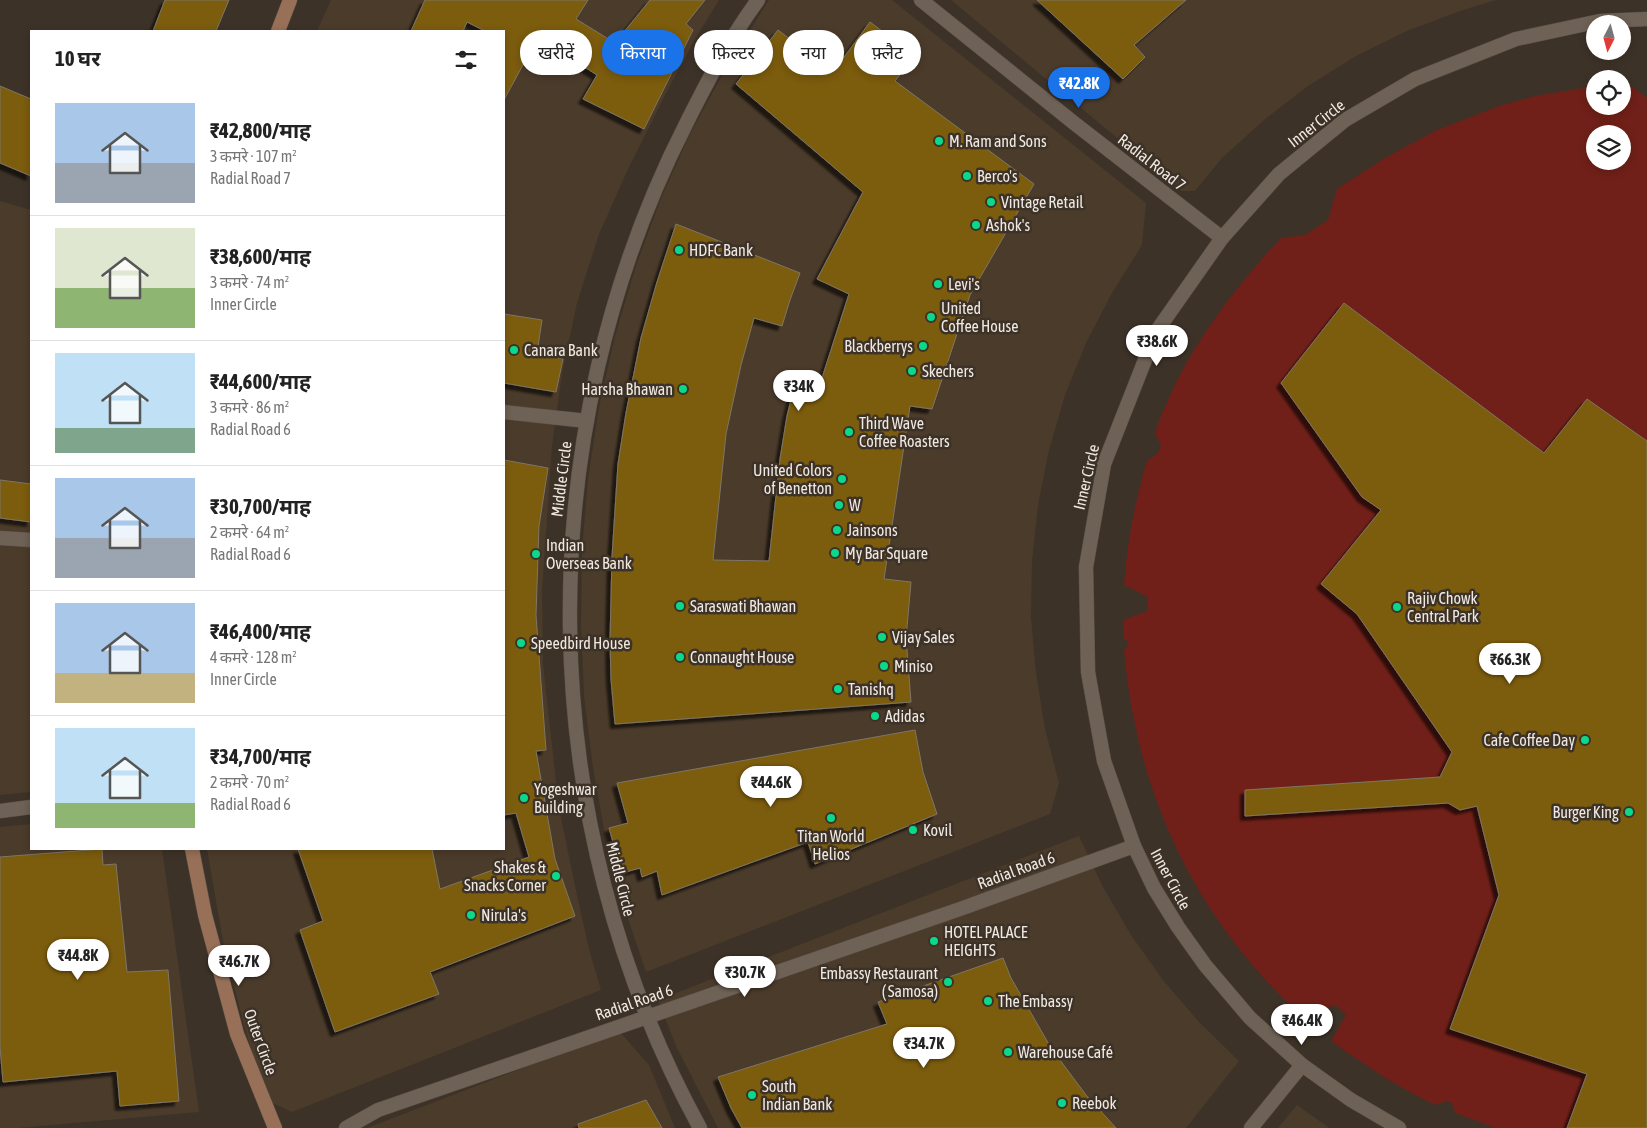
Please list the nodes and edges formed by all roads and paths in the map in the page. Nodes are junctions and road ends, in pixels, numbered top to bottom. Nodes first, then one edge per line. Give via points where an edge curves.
1 (290, 0) edge
2 (758, 0) edge
3 (921, 0) edge
4 (1647, 19) edge
5 (278, 30) edge
6 (1222, 238) junction
7 (505, 412) edge
8 (587, 421) junction
9 (0, 538) edge
10 (30, 540) edge
11 (30, 807) edge
12 (0, 811) edge
13 (1134, 846) junction
14 (192, 850) edge
15 (647, 1016) junction
16 (1302, 1065) junction
17 (276, 1128) edge
18 (346, 1128) edge
19 (700, 1128) edge
20 (1251, 1128) edge
21 (1399, 1128) edge

1 - 5 main road
2 - 8 street, Middle Circle via 709,79 665,166 629,256 601,349
3 - 6 street, Radial Road 7
4 - 6 street, Inner Circle via 1600,21 1516,39 1415,79 1345,120 1279,174
6 - 13 street, Inner Circle via 1156,332 1104,464 1086,567 1088,672 1104,761
7 - 8 street
8 - 15 street, Middle Circle via 571,540 569,637 576,734 591,830 614,924
9 - 10 street
11 - 12 street
13 - 15 street, Radial Road 6
13 - 16 street, Inner Circle via 1173,920 1205,965 1250,1018
14 - 17 main road, Outer Circle via 205,915 237,1034
15 - 18 street, Radial Road 6 via 378,1110
15 - 19 street, Middle Circle
16 - 20 street
16 - 21 street, Inner Circle via 1351,1100

